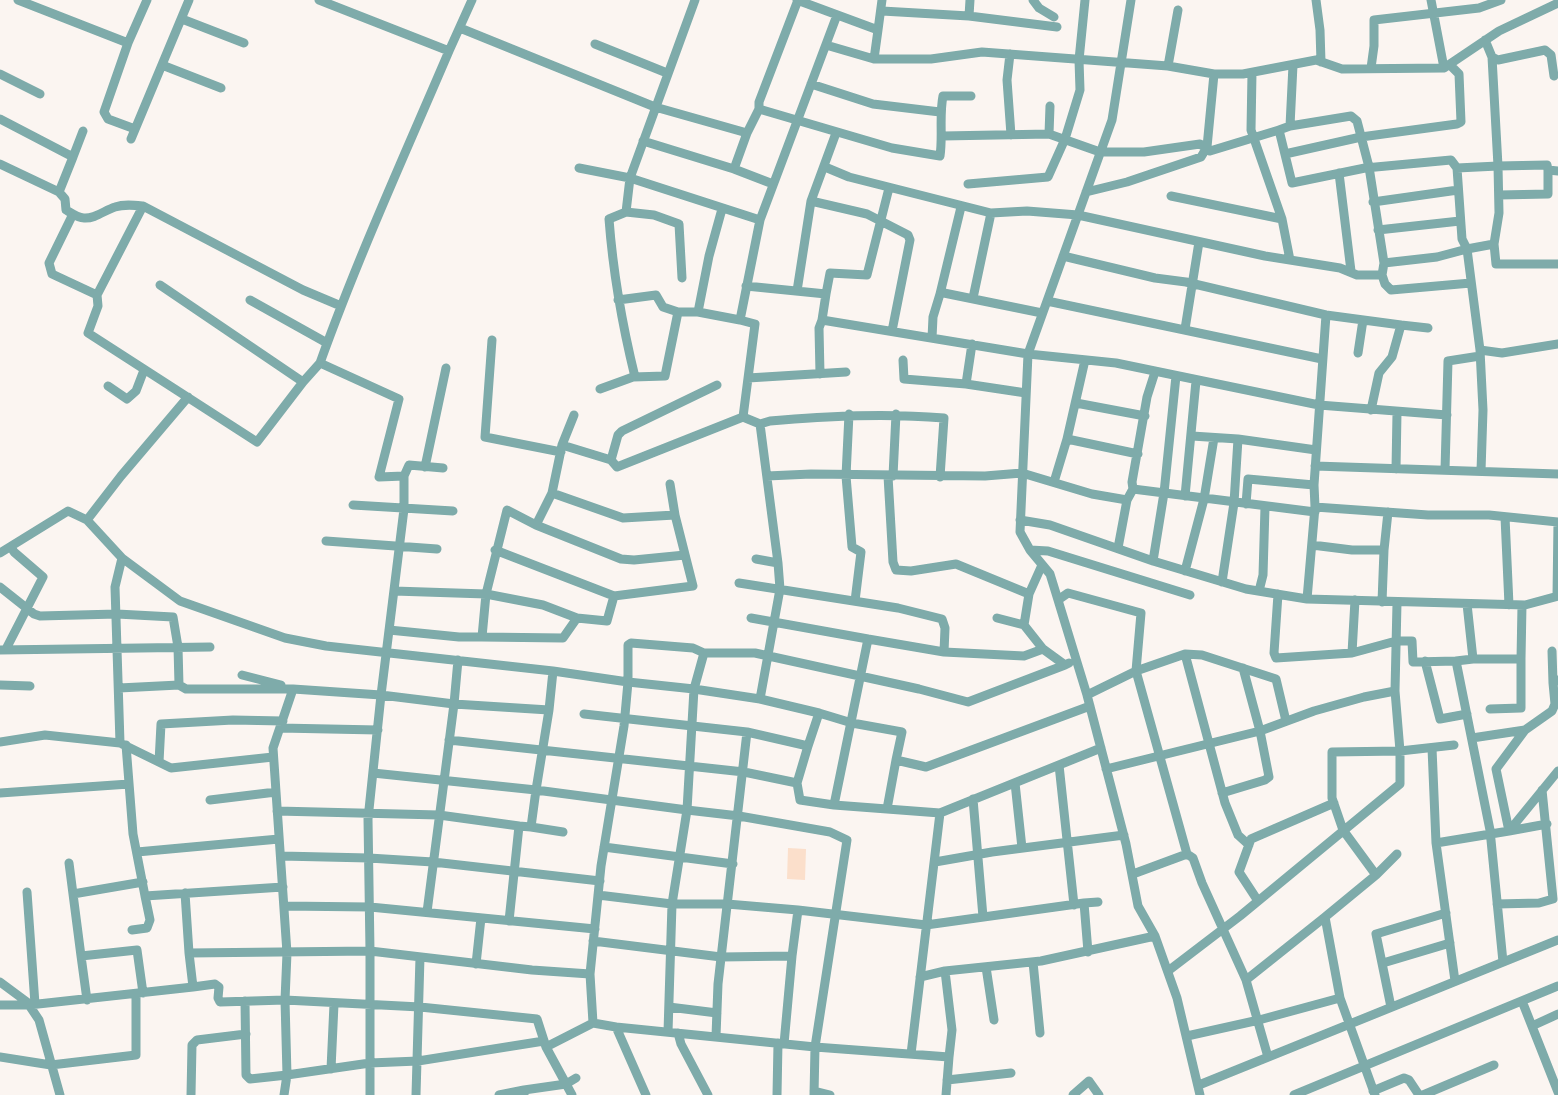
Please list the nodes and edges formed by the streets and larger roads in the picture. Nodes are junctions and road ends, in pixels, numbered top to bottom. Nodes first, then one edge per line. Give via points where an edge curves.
1 (18, 0) edge
2 (146, 0) edge
3 (189, 0) edge
4 (320, 0) edge
5 (472, 0) edge
6 (695, 0) edge
7 (797, 0) edge
8 (882, 0) edge
9 (970, 0) edge
10 (1085, 0) edge
11 (1131, 0) edge
12 (1316, 0) edge
13 (1432, 0) edge
14 (1501, 0) edge
15 (1037, 1) edge
16 (1558, 3) edge
17 (1178, 10) dead end
18 (882, 11) junction
19 (1435, 14) junction
20 (837, 15) junction
21 (969, 16) junction
22 (1054, 18) dead end
23 (182, 19) junction
24 (1057, 27) dead end
25 (460, 28) junction
26 (878, 30) junction
27 (1485, 40) junction
28 (128, 43) junction
29 (244, 43) dead end
30 (595, 44) dead end
31 (826, 45) junction
32 (450, 50) junction
33 (1010, 54) junction
34 (1492, 57) junction
35 (874, 59) junction
36 (1079, 60) junction
37 (1121, 62) junction
38 (1321, 62) junction
39 (162, 65) junction
40 (1293, 65) junction
41 (1168, 66) junction
42 (1447, 66) junction
43 (1371, 68) junction
44 (667, 73) junction
45 (1252, 73) junction
46 (0, 74) edge
47 (1214, 74) junction
48 (1554, 76) dead end
49 (811, 84) junction
50 (221, 88) dead end
51 (40, 94) dead end
52 (971, 96) dead end
53 (1050, 106) dead end
54 (655, 107) junction
55 (760, 109) junction
56 (940, 112) junction
57 (0, 119) edge
58 (798, 120) junction
59 (1290, 126) junction
60 (135, 130) junction
61 (1279, 130) junction
62 (83, 131) dead end
63 (747, 133) junction
64 (836, 133) junction
65 (1049, 134) junction
66 (1011, 135) junction
67 (943, 136) junction
68 (1361, 137) junction
69 (1254, 138) junction
70 (131, 139) dead end
71 (1065, 140) junction
72 (643, 142) junction
73 (1207, 147) junction
74 (1100, 152) junction
75 (1285, 154) junction
76 (72, 157) junction
77 (0, 164) edge
78 (1498, 166) junction
79 (825, 167) junction
80 (1369, 167) junction
81 (579, 168) dead end
82 (1457, 168) junction
83 (734, 169) junction
84 (1548, 170) junction
85 (1558, 171) edge
86 (1339, 173) junction
87 (630, 178) junction
88 (774, 184) junction
89 (968, 184) dead end
90 (889, 188) junction
91 (1458, 190) junction
92 (59, 192) junction
93 (1086, 192) junction
94 (1499, 195) junction
95 (1171, 196) dead end
96 (810, 201) junction
97 (1373, 202) junction
98 (143, 206) junction
99 (962, 207) junction
100 (722, 209) junction
101 (626, 212) junction
102 (991, 213) junction
103 (74, 214) junction
104 (1078, 215) junction
105 (1282, 219) junction
106 (760, 220) junction
107 (880, 221) junction
108 (1460, 221) junction
109 (1378, 230) junction
110 (1199, 242) junction
111 (1494, 244) junction
112 (1467, 250) junction
113 (1062, 256) junction
114 (1290, 260) junction
115 (1384, 263) junction
116 (1558, 264) edge
117 (1351, 271) junction
118 (1382, 274) junction
119 (682, 278) dead end
120 (1192, 283) junction
121 (1472, 283) junction
122 (160, 285) dead end
123 (746, 286) junction
124 (797, 291) junction
125 (826, 294) junction
126 (940, 294) junction
127 (97, 295) junction
128 (973, 298) junction
129 (250, 300) dead end
130 (618, 300) junction
131 (1047, 301) junction
132 (341, 306) junction
133 (678, 312) junction
134 (698, 312) junction
135 (1042, 313) junction
136 (1326, 315) junction
137 (740, 320) junction
138 (822, 320) junction
139 (1363, 320) junction
140 (1401, 325) junction
141 (1428, 328) dead end
142 (1186, 329) junction
143 (892, 331) junction
144 (932, 338) junction
145 (492, 340) dead end
146 (327, 342) junction
147 (972, 344) junction
148 (1558, 344) edge
149 (1358, 353) dead end
150 (1480, 353) junction
151 (1028, 354) junction
152 (1322, 359) junction
153 (903, 360) dead end
154 (1085, 360) junction
155 (320, 363) junction
156 (446, 368) dead end
157 (144, 370) junction
158 (846, 372) dead end
159 (1155, 372) junction
160 (820, 374) junction
161 (1176, 376) junction
162 (635, 377) junction
163 (748, 378) junction
164 (1196, 381) junction
165 (304, 382) junction
166 (966, 384) junction
167 (717, 385) dead end
168 (108, 386) dead end
169 (600, 389) dead end
170 (1026, 393) junction
171 (188, 397) junction
172 (1076, 403) junction
173 (1319, 405) junction
174 (1371, 410) junction
175 (1396, 413) junction
176 (849, 414) junction
177 (896, 414) junction
178 (574, 415) dead end
179 (1447, 415) junction
180 (1145, 416) junction
181 (743, 417) junction
182 (760, 424) junction
183 (1192, 436) junction
184 (1214, 438) junction
185 (1238, 439) junction
186 (1067, 440) junction
187 (562, 449) junction
188 (1316, 450) junction
189 (1138, 454) junction
190 (611, 460) junction
191 (1315, 466) junction
192 (424, 467) junction
193 (443, 468) dead end
194 (1396, 469) junction
195 (1445, 470) junction
196 (1481, 471) junction
197 (1022, 473) junction
198 (1558, 474) edge
199 (846, 475) junction
200 (404, 476) junction
201 (767, 476) junction
202 (891, 476) junction
203 (940, 477) junction
204 (1054, 482) junction
205 (670, 484) dead end
206 (1314, 485) junction
207 (1133, 489) junction
208 (552, 493) junction
209 (1164, 493) junction
210 (1185, 496) junction
211 (1204, 499) junction
212 (1127, 500) junction
213 (1234, 503) junction
214 (1246, 504) junction
215 (353, 505) dead end
216 (1266, 507) junction
217 (404, 509) junction
218 (1315, 509) junction
219 (453, 511) dead end
220 (1388, 512) junction
221 (675, 515) junction
222 (1504, 517) junction
223 (87, 520) junction
224 (1020, 520) junction
225 (536, 525) junction
226 (326, 541) dead end
227 (400, 546) junction
228 (1312, 546) junction
229 (11, 547) junction
230 (1118, 548) junction
231 (437, 549) dead end
232 (495, 550) junction
233 (1030, 550) junction
234 (1384, 550) junction
235 (0, 553) edge
236 (685, 555) junction
237 (122, 558) junction
238 (756, 560) dead end
239 (1153, 561) junction
240 (778, 563) junction
241 (1042, 564) junction
242 (1185, 571) junction
243 (1222, 582) junction
244 (739, 583) dead end
245 (0, 587) edge
246 (780, 589) junction
247 (394, 591) junction
248 (1259, 591) junction
249 (486, 594) junction
250 (1029, 594) junction
251 (1190, 594) dead end
252 (1278, 594) junction
253 (614, 596) junction
254 (1558, 596) edge
255 (1307, 599) junction
256 (1058, 600) junction
257 (1355, 600) junction
258 (855, 601) junction
259 (1382, 602) junction
260 (1397, 603) junction
261 (1467, 604) junction
262 (1509, 605) junction
263 (1522, 605) junction
264 (25, 608) junction
265 (117, 614) junction
266 (578, 618) junction
267 (751, 618) dead end
268 (998, 618) dead end
269 (775, 623) junction
270 (1024, 625) junction
271 (389, 630) junction
272 (482, 637) junction
273 (868, 639) junction
274 (1396, 641) junction
275 (118, 647) junction
276 (178, 647) junction
277 (210, 647) dead end
278 (3, 649) edge
279 (1043, 649) junction
280 (1552, 651) dead end
281 (387, 652) junction
282 (944, 652) junction
283 (704, 653) junction
284 (1352, 653) junction
285 (1185, 654) junction
286 (768, 656) junction
287 (1473, 659) junction
288 (1521, 659) junction
289 (458, 660) junction
290 (1076, 660) junction
291 (1425, 661) junction
292 (1456, 661) junction
293 (1065, 665) junction
294 (1243, 668) junction
295 (553, 671) junction
296 (1136, 671) junction
297 (242, 675) dead end
298 (861, 677) junction
299 (628, 682) junction
300 (1556, 682) edge
301 (0, 685) edge
302 (178, 685) junction
303 (30, 686) dead end
304 (119, 688) junction
305 (293, 689) junction
306 (694, 689) junction
307 (1395, 692) junction
308 (381, 695) junction
309 (1087, 695) junction
310 (760, 699) junction
311 (454, 704) junction
312 (1090, 706) junction
313 (1490, 709) dead end
314 (549, 710) junction
315 (818, 713) junction
316 (584, 714) dead end
317 (1467, 714) junction
318 (625, 718) junction
319 (1286, 721) junction
320 (852, 723) junction
321 (282, 724) junction
322 (693, 725) junction
323 (378, 730) junction
324 (1525, 730) junction
325 (1260, 731) junction
326 (747, 732) junction
327 (1472, 738) junction
328 (449, 740) junction
329 (0, 742) edge
330 (123, 744) junction
331 (1210, 744) junction
332 (1454, 745) dead end
333 (808, 746) junction
334 (1101, 748) junction
335 (1432, 748) junction
336 (542, 749) junction
337 (1400, 751) junction
338 (1161, 755) junction
339 (273, 757) junction
340 (619, 760) junction
341 (896, 760) junction
342 (159, 762) junction
343 (1059, 765) junction
344 (690, 767) junction
345 (1106, 769) junction
346 (1558, 771) edge
347 (744, 772) junction
348 (373, 773) junction
349 (444, 779) junction
350 (796, 783) junction
351 (1015, 783) junction
352 (129, 784) junction
353 (536, 790) junction
354 (1542, 790) junction
355 (276, 792) junction
356 (0, 793) edge
357 (1222, 793) junction
358 (973, 799) junction
359 (210, 800) dead end
360 (612, 800) junction
361 (1334, 803) junction
362 (834, 805) junction
363 (887, 809) junction
364 (687, 810) junction
365 (277, 811) junction
366 (940, 813) junction
367 (369, 814) junction
368 (439, 815) junction
369 (739, 816) junction
370 (1547, 824) junction
371 (518, 826) junction
372 (531, 827) junction
373 (1342, 830) junction
374 (1509, 830) junction
375 (563, 832) dead end
376 (1490, 834) junction
377 (1124, 835) junction
378 (279, 839) junction
379 (1068, 842) junction
380 (1436, 843) junction
381 (1249, 845) junction
382 (604, 847) junction
383 (1022, 848) junction
384 (137, 852) junction
385 (979, 854) junction
386 (1188, 854) junction
387 (1397, 854) dead end
388 (281, 856) junction
389 (369, 858) junction
390 (679, 858) junction
391 (433, 862) junction
392 (935, 862) junction
393 (69, 863) dead end
394 (733, 864) junction
395 (514, 872) junction
396 (1133, 874) junction
397 (1376, 875) junction
398 (600, 881) junction
399 (142, 882) junction
400 (283, 887) junction
401 (27, 892) dead end
402 (185, 893) junction
403 (73, 894) junction
404 (598, 895) junction
405 (145, 896) junction
406 (1258, 901) junction
407 (1098, 902) dead end
408 (672, 904) junction
409 (727, 904) junction
410 (1084, 904) junction
411 (1497, 904) junction
412 (1074, 905) junction
413 (284, 906) junction
414 (370, 907) junction
415 (798, 910) junction
416 (427, 912) junction
417 (1446, 912) junction
418 (836, 914) junction
419 (1326, 916) junction
420 (983, 917) junction
421 (481, 918) junction
422 (509, 921) junction
423 (926, 926) junction
424 (595, 929) junction
425 (132, 930) dead end
426 (1222, 930) junction
427 (1155, 936) junction
428 (1558, 940) edge
429 (593, 941) junction
430 (1450, 943) junction
431 (370, 951) junction
432 (670, 952) junction
433 (1088, 952) junction
434 (189, 953) junction
435 (287, 953) junction
436 (81, 956) junction
437 (792, 956) junction
438 (420, 957) junction
439 (721, 957) junction
440 (1033, 962) junction
441 (1503, 962) junction
442 (1383, 963) junction
443 (476, 964) junction
444 (986, 966) junction
445 (945, 971) junction
446 (1168, 971) junction
447 (590, 974) junction
448 (920, 977) junction
449 (1246, 980) junction
450 (1455, 981) junction
451 (0, 982) edge
452 (1558, 986) edge
453 (193, 987) junction
454 (139, 994) junction
455 (1340, 998) junction
456 (87, 1000) junction
457 (285, 1000) junction
458 (245, 1001) junction
459 (1522, 1001) junction
460 (334, 1004) junction
461 (370, 1004) junction
462 (0, 1005) edge
463 (32, 1005) junction
464 (420, 1007) junction
465 (669, 1007) junction
466 (1391, 1007) junction
467 (717, 1013) junction
468 (1558, 1014) edge
469 (994, 1020) dead end
470 (1259, 1020) junction
471 (593, 1023) junction
472 (1348, 1024) junction
473 (1532, 1026) junction
474 (616, 1027) junction
475 (668, 1032) junction
476 (678, 1033) junction
477 (1040, 1033) dead end
478 (246, 1034) junction
479 (716, 1036) junction
480 (1187, 1036) junction
481 (781, 1043) junction
482 (545, 1044) junction
483 (815, 1047) junction
484 (911, 1054) junction
485 (0, 1057) edge
486 (949, 1057) junction
487 (1268, 1057) junction
488 (418, 1061) junction
489 (370, 1063) junction
490 (51, 1065) junction
491 (1494, 1065) dead end
492 (1364, 1066) junction
493 (331, 1069) junction
494 (1011, 1072) dead end
495 (287, 1075) junction
496 (576, 1078) dead end
497 (947, 1080) junction
498 (566, 1084) junction
499 (524, 1092) edge
500 (1200, 1092) edge
501 (1558, 1092) edge
502 (814, 1093) edge
503 (1374, 1093) edge
504 (60, 1095) edge
505 (191, 1095) edge
506 (284, 1095) edge
507 (370, 1095) edge
508 (416, 1095) edge
509 (498, 1095) edge
510 (572, 1095) edge
511 (646, 1095) edge
512 (708, 1095) edge
513 (777, 1095) edge
514 (830, 1095) edge
515 (946, 1095) edge
516 (1073, 1095) edge
517 (1099, 1095) edge
518 (1294, 1095) edge
519 (1419, 1095) edge
520 (1423, 1095) edge

1 - 28 street
2 - 28 street
3 - 23 street
4 - 32 street
5 - 25 street
6 - 44 street
7 - 20 street
7 - 55 street via 759,102
8 - 18 street
9 - 21 street
10 - 36 street
11 - 37 street
12 - 38 street
13 - 19 street
14 - 19 street via 1479,8
15 - 22 street via 1039,8
16 - 27 street
17 - 41 street
18 - 21 street
18 - 26 street
19 - 42 street
19 - 43 street via 1374,20
20 - 26 street
20 - 31 street
21 - 24 street
23 - 29 street
23 - 39 street
25 - 32 street
25 - 54 street
26 - 35 street
27 - 34 street
27 - 42 street
28 - 60 street via 104,112 108,119
30 - 44 street
31 - 35 street
31 - 49 street
32 - 132 street
33 - 35 street via 982,52 931,59
33 - 36 street
33 - 66 street via 1007,80
34 - 48 street via 1498,60 1545,50 1551,55
34 - 78 street
36 - 37 street
36 - 71 street via 1080,90
37 - 41 street
37 - 74 street via 1112,120
38 - 40 street via 1316,60
38 - 43 street via 1342,69
39 - 50 street
39 - 60 street
40 - 45 street
40 - 59 street
41 - 47 street
42 - 43 street
42 - 68 street via 1459,74 1461,122
44 - 54 street
45 - 47 street
45 - 69 street via 1251,130
46 - 51 street
47 - 73 street
49 - 56 street via 873,104
49 - 58 street
52 - 56 street via 943,96
53 - 65 street
54 - 63 street
54 - 72 street
55 - 58 street
55 - 63 street
56 - 67 street
57 - 76 street
58 - 64 street
58 - 88 street
59 - 61 street
59 - 68 street via 1351,116 1357,120
60 - 70 street
61 - 69 street
61 - 75 street
62 - 76 street
63 - 83 street
64 - 67 street via 892,148 940,156
64 - 79 street
65 - 66 street
65 - 71 street
66 - 67 street
68 - 75 street
68 - 80 street
69 - 73 street via 1210,151
69 - 105 street
71 - 74 street
71 - 89 street via 1048,177
72 - 83 street
72 - 87 street
73 - 74 street via 1200,144 1144,152
73 - 93 street via 1201,157
74 - 93 street
75 - 86 street via 1292,183
76 - 92 street
77 - 92 street
78 - 82 street
78 - 84 street via 1547,165
78 - 94 street
79 - 90 street
79 - 96 street
80 - 82 street via 1451,160
80 - 86 street
80 - 97 street
81 - 87 street
82 - 91 street
83 - 88 street
84 - 85 street
84 - 94 street via 1548,194
86 - 117 street
87 - 100 street
87 - 101 street
88 - 106 street
90 - 99 street
90 - 107 street
91 - 97 street
91 - 108 street
92 - 103 street via 66,199 66,210
93 - 104 street
94 - 111 street via 1500,213
95 - 105 street
96 - 107 street via 867,214
96 - 124 street
97 - 109 street
98 - 103 street via 115,207 85,218
98 - 127 street
98 - 132 street via 303,290
99 - 102 street
99 - 126 street
100 - 106 street
100 - 134 street
101 - 119 street via 654,215 679,224
101 - 130 street via 609,218
102 - 104 street via 1027,211
102 - 128 street
103 - 127 street via 49,263 52,274
104 - 110 street
104 - 113 street
105 - 114 street
106 - 123 street
107 - 125 street via 867,275 830,273
107 - 143 street via 908,235 910,240
108 - 109 street
108 - 112 street
109 - 115 street
110 - 114 street
110 - 120 street
111 - 112 street
111 - 116 street via 1496,264
112 - 115 street
112 - 121 street
113 - 120 street via 1155,278
113 - 131 street
114 - 117 street
115 - 118 street
117 - 118 street via 1357,275
118 - 121 street via 1391,290
120 - 136 street
120 - 142 street
121 - 150 street
122 - 165 street
123 - 124 street
123 - 137 street
124 - 125 street
125 - 138 street
126 - 128 street
126 - 144 street via 933,318
127 - 157 street via 98,306 88,333
128 - 135 street
129 - 146 street
130 - 133 street via 656,295 663,306
130 - 162 street
131 - 135 street
131 - 142 street
132 - 146 street
133 - 134 street
133 - 162 street via 665,376
134 - 137 street
135 - 151 street
136 - 139 street
136 - 152 street
137 - 163 street via 755,324
138 - 143 street
138 - 160 street via 819,328
139 - 140 street
139 - 149 street
140 - 141 street
140 - 174 street via 1392,357 1379,373
142 - 152 street
143 - 144 street
144 - 147 street
145 - 187 street via 485,437
146 - 155 street
147 - 151 street
147 - 166 street
148 - 150 street via 1502,353
150 - 179 street via 1448,361
150 - 196 street via 1483,410
151 - 154 street
151 - 170 street
152 - 173 street
153 - 166 street via 904,379
154 - 159 street
154 - 172 street
155 - 165 street
155 - 200 street via 399,398 379,477
156 - 192 street
157 - 168 street via 136,391 127,400
157 - 171 street
158 - 160 street
159 - 161 street
159 - 180 street
160 - 163 street
161 - 164 street
161 - 209 street
162 - 169 street
163 - 181 street
164 - 173 street
164 - 183 street
165 - 171 street via 257,442
166 - 170 street
167 - 190 street via 622,431
170 - 197 street
171 - 223 street
172 - 180 street
172 - 186 street
173 - 174 street
173 - 188 street
174 - 175 street
175 - 179 street
175 - 194 street
176 - 177 street
176 - 182 street via 770,420
176 - 199 street
177 - 202 street
177 - 203 street via 944,418
178 - 187 street
179 - 195 street
180 - 189 street
181 - 182 street
181 - 190 street via 617,467
182 - 201 street
183 - 184 street
183 - 210 street
184 - 185 street
184 - 211 street
185 - 188 street
185 - 213 street
186 - 189 street
186 - 204 street
187 - 190 street
187 - 208 street
188 - 191 street
189 - 207 street
191 - 194 street
191 - 206 street
192 - 193 street
192 - 200 street via 409,466
194 - 195 street
195 - 196 street
196 - 198 street
197 - 203 street
197 - 204 street
197 - 224 street
199 - 201 street
199 - 202 street
199 - 258 street via 852,547 862,552
200 - 217 street
201 - 240 street
202 - 203 street
202 - 250 street via 893,562 896,570 956,564
204 - 212 street via 1092,494
205 - 221 street
206 - 214 street via 1248,480
206 - 218 street
207 - 209 street
207 - 212 street
208 - 221 street via 623,518
208 - 225 street
209 - 210 street
209 - 239 street
210 - 211 street
211 - 213 street
211 - 242 street
212 - 230 street
213 - 214 street
213 - 243 street
214 - 216 street
215 - 217 street
216 - 218 street
216 - 248 street via 1263,575
217 - 219 street
217 - 227 street
218 - 220 street
218 - 228 street
220 - 222 street
220 - 234 street
221 - 236 street
222 - 254 street via 1558,522
222 - 262 street
223 - 229 street via 68,510
223 - 237 street
224 - 230 street via 1050,525
224 - 233 street via 1020,532
225 - 232 street via 507,510
225 - 236 street via 621,558 634,560
226 - 227 street
227 - 231 street
227 - 247 street
228 - 234 street
228 - 255 street
229 - 235 street
229 - 264 street via 43,577
230 - 239 street
232 - 249 street
232 - 253 street
233 - 241 street
233 - 251 street via 1048,551
234 - 259 street
236 - 253 street via 693,586
237 - 265 street via 115,587
237 - 281 street via 180,601 232,621 285,638
238 - 240 street
239 - 242 street
240 - 246 street
241 - 250 street
241 - 256 street via 1050,574
242 - 243 street
243 - 248 street
244 - 246 street
245 - 264 street
246 - 258 street
246 - 269 street
247 - 249 street
247 - 271 street
248 - 252 street
249 - 266 street via 543,605
249 - 272 street
250 - 270 street
252 - 255 street
252 - 284 street via 1276,658
253 - 266 street via 607,621
254 - 263 street
255 - 257 street
256 - 290 street
256 - 296 street via 1068,593 1141,613
257 - 259 street
257 - 284 street
258 - 282 street via 942,619
259 - 260 street
260 - 261 street
260 - 274 street
261 - 262 street
261 - 287 street
262 - 263 street
263 - 288 street
264 - 265 street via 40,616
264 - 278 street
265 - 275 street
265 - 276 street via 173,617
266 - 272 street via 563,638
267 - 269 street
268 - 270 street
269 - 273 street
269 - 286 street
270 - 279 street
271 - 272 street
271 - 281 street
273 - 282 street
273 - 298 street
274 - 284 street
274 - 291 street via 1412,641 1413,662
274 - 307 street
275 - 276 street
275 - 278 street
275 - 304 street
276 - 277 street
276 - 302 street
279 - 282 street via 1024,656
279 - 293 street
280 - 300 street
281 - 289 street
281 - 308 street
283 - 286 street
283 - 299 street via 693,648 631,643 626,650
283 - 306 street
285 - 294 street
285 - 296 street
285 - 331 street
286 - 298 street
286 - 310 street
287 - 288 street
287 - 292 street
288 - 313 street via 1521,708
289 - 295 street
289 - 311 street
290 - 293 street
290 - 309 street
291 - 292 street
291 - 317 street via 1440,719
292 - 317 street
293 - 298 street via 968,702
294 - 319 street via 1276,680
294 - 325 street
295 - 299 street
295 - 314 street
296 - 309 street
296 - 338 street
297 - 305 street
298 - 320 street
299 - 306 street
299 - 318 street
300 - 324 street via 1556,704 1552,711
301 - 303 street
302 - 304 street
302 - 305 street via 186,689
304 - 330 street
305 - 308 street
305 - 321 street
306 - 310 street
306 - 322 street
307 - 319 street via 1364,696
307 - 337 street
308 - 311 street
308 - 323 street
309 - 312 street
310 - 315 street
311 - 314 street
311 - 328 street
312 - 334 street
312 - 341 street via 926,767
314 - 336 street
315 - 320 street
315 - 333 street
316 - 318 street
317 - 327 street
318 - 322 street
318 - 340 street
319 - 325 street
320 - 341 street via 902,732
320 - 362 street
321 - 323 street
321 - 339 street
321 - 342 street via 234,720 161,724
322 - 326 street
322 - 344 street
323 - 348 street
324 - 327 street
324 - 374 street via 1496,769
325 - 331 street
325 - 357 street via 1269,777
326 - 333 street
326 - 347 street
327 - 376 street
328 - 336 street
328 - 349 street
329 - 330 street via 45,735
330 - 342 street
330 - 352 street
331 - 338 street
331 - 357 street
332 - 335 street
333 - 350 street
334 - 343 street
334 - 345 street
335 - 337 street
335 - 380 street
336 - 340 street
336 - 353 street
337 - 361 street via 1332,752
337 - 373 street via 1400,784
338 - 345 street
338 - 386 street
339 - 342 street via 171,768
339 - 355 street
340 - 344 street
340 - 360 street
341 - 363 street
343 - 351 street
343 - 379 street
344 - 347 street
344 - 364 street
345 - 377 street
346 - 354 street
347 - 350 street
347 - 369 street
348 - 349 street
348 - 367 street
349 - 353 street
349 - 368 street
350 - 362 street via 800,800
351 - 358 street
351 - 383 street
352 - 356 street
352 - 384 street
353 - 360 street
353 - 372 street
354 - 370 street
354 - 374 street
355 - 359 street
355 - 365 street
357 - 381 street via 1238,835
358 - 366 street
358 - 385 street
360 - 364 street
360 - 382 street
361 - 373 street
361 - 381 street via 1251,839
362 - 363 street
363 - 366 street
364 - 369 street
364 - 390 street
365 - 367 street
365 - 378 street
366 - 392 street
367 - 368 street
367 - 389 street
368 - 371 street
368 - 391 street
369 - 394 street
369 - 418 street via 830,832 847,840
370 - 374 street
370 - 411 street via 1553,899 1539,903
371 - 372 street
371 - 395 street
372 - 375 street
373 - 397 street
373 - 406 street
374 - 376 street
376 - 380 street
376 - 411 street
377 - 379 street
377 - 396 street
378 - 384 street
378 - 388 street
379 - 383 street
379 - 412 street
380 - 417 street
381 - 406 street via 1239,872
382 - 390 street
382 - 398 street
383 - 385 street
384 - 399 street
385 - 392 street
385 - 420 street
386 - 396 street
386 - 426 street via 1193,858
387 - 397 street
388 - 389 street
388 - 400 street
389 - 391 street
389 - 414 street
390 - 394 street
390 - 408 street
391 - 395 street
391 - 416 street
392 - 423 street
393 - 403 street
394 - 409 street
395 - 398 street
395 - 422 street
396 - 427 street via 1138,906
397 - 419 street
398 - 404 street
399 - 403 street
399 - 405 street
400 - 402 street
400 - 413 street
401 - 463 street
402 - 405 street
402 - 434 street
403 - 436 street
404 - 408 street
404 - 424 street
405 - 425 street via 150,920 147,928
406 - 426 street
407 - 410 street
408 - 409 street
408 - 432 street
409 - 415 street
409 - 439 street
410 - 412 street
410 - 433 street
411 - 441 street
412 - 420 street
413 - 414 street
413 - 435 street
414 - 416 street
414 - 431 street
415 - 418 street
415 - 437 street
416 - 421 street
417 - 430 street
417 - 442 street via 1376,934
418 - 423 street
418 - 483 street
419 - 449 street
419 - 455 street
420 - 423 street
421 - 422 street
421 - 443 street
422 - 424 street
423 - 448 street
424 - 429 street
426 - 446 street
426 - 449 street
427 - 433 street
427 - 446 street
428 - 441 street
429 - 432 street
429 - 447 street
430 - 442 street
430 - 450 street
431 - 435 street
431 - 438 street
431 - 461 street
432 - 439 street
432 - 465 street
433 - 440 street
434 - 435 street
434 - 453 street
435 - 457 street
436 - 454 street via 136,950
436 - 456 street
437 - 439 street
437 - 481 street
438 - 443 street
438 - 464 street
439 - 467 street
440 - 444 street
440 - 477 street
441 - 450 street
442 - 466 street
443 - 447 street
444 - 445 street
444 - 469 street
445 - 448 street
445 - 486 street via 952,1030
446 - 480 street
447 - 471 street
448 - 484 street
449 - 470 street
450 - 466 street
451 - 463 street
452 - 459 street
453 - 454 street
453 - 458 street via 215,984 219,987 220,1002
454 - 456 street
454 - 490 street via 136,1055
455 - 470 street
455 - 472 street
456 - 463 street
457 - 458 street
457 - 460 street
457 - 495 street
458 - 478 street
459 - 473 street
459 - 492 street
460 - 461 street
460 - 493 street
461 - 464 street
461 - 489 street
462 - 463 street
463 - 490 street via 40,1020
464 - 482 street via 537,1019
464 - 488 street
465 - 467 street
465 - 475 street
466 - 472 street
467 - 479 street
468 - 473 street
470 - 480 street
470 - 487 street
471 - 474 street
471 - 482 street
472 - 487 street
472 - 492 street
473 - 501 street
474 - 475 street
474 - 511 street
475 - 476 street
476 - 479 street
476 - 512 street
478 - 495 street via 246,1075 250,1079
478 - 505 street via 198,1040 192,1045
479 - 481 street
480 - 500 street
481 - 483 street
481 - 513 street
482 - 488 street
482 - 498 street
483 - 484 street
483 - 502 street
484 - 486 street
485 - 490 street
486 - 497 street
487 - 500 street
488 - 489 street
488 - 508 street
489 - 493 street
489 - 507 street
490 - 504 street
491 - 520 street
492 - 503 street
492 - 518 street
493 - 495 street
494 - 497 street
495 - 506 street
496 - 498 street
497 - 515 street
498 - 499 street
498 - 510 street
499 - 509 street
502 - 514 street
503 - 519 street via 1404,1078
516 - 517 street via 1089,1081

